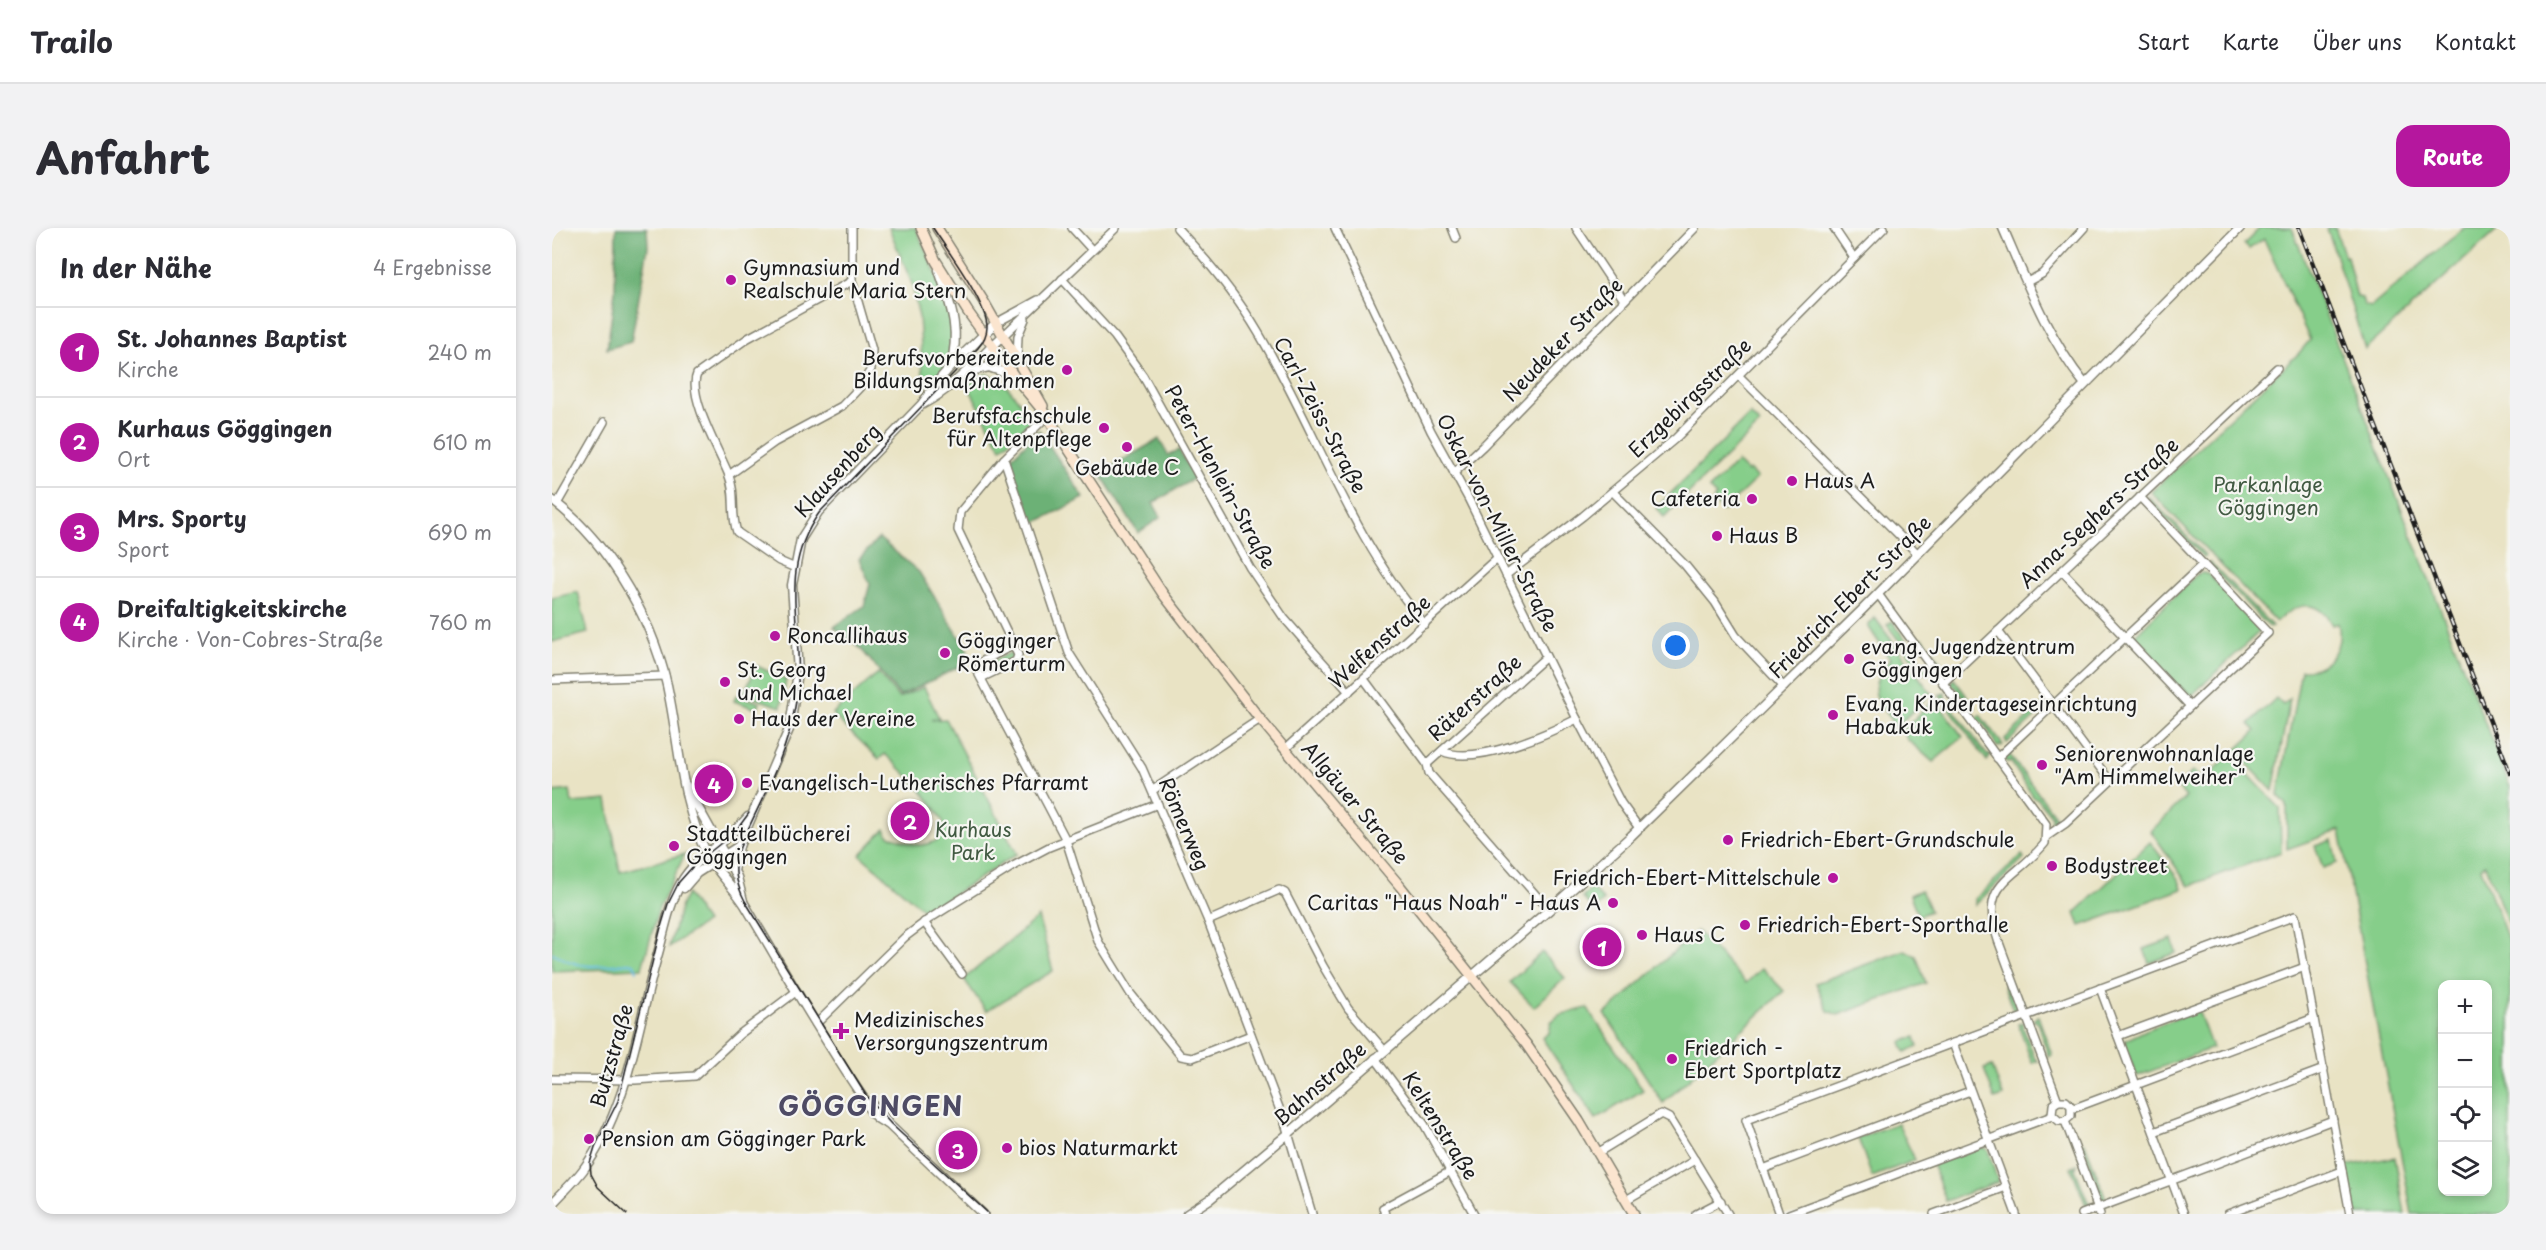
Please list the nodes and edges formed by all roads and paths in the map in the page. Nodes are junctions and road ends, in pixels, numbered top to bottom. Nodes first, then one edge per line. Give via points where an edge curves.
1 (852, 228) edge
2 (921, 228) edge
3 (937, 228) edge
4 (1072, 228) edge
5 (1116, 228) edge
6 (1177, 228) edge
7 (1335, 228) edge
8 (1452, 228) edge
9 (1576, 228) edge
10 (1695, 228) edge
11 (1834, 228) edge
12 (1884, 228) edge
13 (2003, 228) edge
14 (2084, 228) edge
15 (2240, 228) edge
16 (1456, 238) dead end
17 (1092, 250) junction
18 (1854, 258) junction
19 (936, 261) junction
20 (1062, 279) junction
21 (852, 281) junction
22 (2027, 282) junction
23 (1043, 297) junction
24 (1624, 300) junction
25 (1026, 317) junction
26 (996, 323) junction
27 (985, 333) junction
28 (1004, 336) junction
29 (993, 346) junction
30 (1017, 361) junction
31 (951, 366) junction
32 (2277, 368) dead end
33 (967, 373) junction
34 (1014, 376) junction
35 (1739, 376) junction
36 (2084, 383) junction
37 (922, 404) junction
38 (1047, 416) junction
39 (604, 422) dead end
40 (1004, 459) junction
41 (1454, 473) junction
42 (729, 475) junction
43 (1613, 492) junction
44 (2140, 497) junction
45 (554, 502) edge
46 (1917, 554) junction
47 (1497, 558) junction
48 (2203, 564) junction
49 (794, 567) junction
50 (2062, 571) junction
51 (1506, 576) junction
52 (1878, 594) junction
53 (1425, 624) junction
54 (1998, 631) junction
55 (2125, 638) junction
56 (1014, 645) junction
57 (1546, 657) junction
58 (665, 675) junction
59 (981, 678) junction
60 (1364, 679) junction
61 (552, 680) edge
62 (1943, 683) junction
63 (1784, 687) junction
64 (1349, 692) junction
65 (2053, 705) junction
66 (2190, 706) junction
67 (1260, 719) junction
68 (1577, 719) junction
69 (1285, 748) junction
70 (1442, 751) junction
71 (1997, 758) junction
72 (1427, 764) junction
73 (683, 780) junction
74 (2110, 782) junction
75 (1153, 790) junction
76 (1158, 804) junction
77 (752, 812) junction
78 (1639, 828) junction
79 (2047, 836) junction
80 (1066, 840) junction
81 (718, 846) junction
82 (739, 846) junction
83 (707, 854) junction
84 (725, 856) junction
85 (714, 864) junction
86 (734, 871) junction
87 (672, 902) junction
88 (743, 902) junction
89 (1549, 909) junction
90 (1208, 921) junction
91 (924, 922) junction
92 (2305, 967) junction
93 (962, 974) dead end
94 (1471, 975) junction
95 (2100, 988) junction
96 (797, 992) junction
97 (2026, 1016) junction
98 (2314, 1018) junction
99 (816, 1024) junction
100 (1251, 1035) junction
101 (2118, 1036) junction
102 (1953, 1043) junction
103 (1384, 1050) junction
104 (1375, 1058) junction
105 (2324, 1069) junction
106 (552, 1079) edge
107 (627, 1080) junction
108 (2136, 1085) junction
109 (1970, 1091) junction
110 (2058, 1101) junction
111 (2072, 1109) junction
112 (2052, 1116) junction
113 (2333, 1120) junction
114 (2065, 1121) junction
115 (2154, 1132) junction
116 (1288, 1134) junction
117 (1988, 1140) junction
118 (1599, 1152) junction
119 (1695, 1160) junction
120 (1762, 1169) junction
121 (1451, 1171) junction
122 (2343, 1171) junction
123 (2172, 1180) junction
124 (2006, 1187) junction
125 (1626, 1200) junction
126 (1721, 1202) junction
127 (552, 1204) edge
128 (2099, 1211) edge
129 (983, 1214) edge
130 (1187, 1214) edge
131 (1312, 1214) edge
132 (1385, 1214) edge
133 (1474, 1214) edge
134 (1634, 1214) edge
135 (1696, 1214) edge
136 (1728, 1214) edge
137 (1779, 1214) edge
138 (1789, 1214) edge
139 (1934, 1214) edge
140 (2016, 1214) edge
141 (2082, 1214) edge
142 (2184, 1214) edge
143 (2228, 1214) edge
144 (2350, 1214) edge

1 - 21 street
2 - 19 main road, Allgäuer Straße
3 - 26 main road, Allgäuer Straße
4 - 17 street
5 - 17 street
6 - 53 street, Carl-Zeiss-Straße via 1251,319 1363,532 1405,601
7 - 41 street, Oskar-von-Miller-Straße
8 - 16 street
9 - 24 street
10 - 24 street, Neudeker Straße
11 - 18 street
12 - 18 street, Erzgebirgsstraße
13 - 22 street
14 - 22 street via 2042,274
15 - 36 street, Friedrich-Ebert-Straße
17 - 20 street
18 - 35 street, Erzgebirgsstraße
19 - 27 main road, Allgäuer Straße
19 - 31 street via 956,330
20 - 23 street
20 - 64 street, Peter-Henlein-Straße via 1115,337 1143,376 1250,568 1284,618
21 - 42 street via 872,351 871,369 860,387 842,406 775,442
21 - 42 street via 748,338 697,374 693,381 701,409
22 - 36 street via 2054,337
23 - 25 street
23 - 26 street
24 - 41 street, Neudeker Straße
25 - 28 street
25 - 30 street via 1018,336
26 - 27 street, Klausenberg
26 - 28 main road, Allgäuer Straße
27 - 29 main road, Allgäuer Straße
27 - 31 street, Klausenberg
28 - 29 street, Klausenberg
28 - 30 main road, Allgäuer Straße
29 - 33 street, Klausenberg
29 - 34 main road, Allgäuer Straße
30 - 38 main road, Allgäuer Straße
31 - 37 street, Klausenberg
32 - 44 street, Anna-Seghers-Straße
33 - 34 street via 989,367
33 - 37 street, Klausenberg via 939,396
34 - 38 main road, Allgäuer Straße
35 - 43 street, Erzgebirgsstraße
35 - 46 street
36 - 46 street, Friedrich-Ebert-Straße
37 - 49 street, Klausenberg via 818,512 801,539
38 - 40 street
38 - 67 main road, Allgäuer Straße via 1164,594
39 - 45 street
40 - 56 street via 960,512 957,523
40 - 75 street, Römerweg via 1069,653
41 - 47 street, Oskar-von-Miller-Straße
42 - 49 street via 735,493 737,532
43 - 51 street, Erzgebirgsstraße
43 - 63 street via 1684,565 1715,602 1736,636
44 - 48 street
44 - 50 street, Anna-Seghers-Straße
45 - 58 street via 613,562 636,603
46 - 52 street, Friedrich-Ebert-Straße
47 - 51 street, Oskar-von-Miller-Straße
47 - 53 street, Welfenstraße
48 - 55 street
48 - 66 street via 2268,633
49 - 77 street, Klausenberg via 798,651 794,706 789,732
50 - 54 street, Anna-Seghers-Straße
50 - 55 street
51 - 57 street, Oskar-von-Miller-Straße
52 - 62 street
52 - 63 street, Friedrich-Ebert-Straße
53 - 60 street, Welfenstraße
54 - 62 street, Anna-Seghers-Straße
54 - 65 street
55 - 65 street
55 - 66 street
56 - 59 street via 981,662 977,667
56 - 59 street via 1016,661
57 - 68 street, Oskar-von-Miller-Straße
57 - 70 street, Räterstraße
58 - 61 street
58 - 73 street
59 - 80 street
60 - 64 street, Welfenstraße
60 - 72 street
62 - 71 street
63 - 78 street, Friedrich-Ebert-Straße
64 - 69 street, Welfenstraße
65 - 71 street
65 - 74 street
66 - 74 street
67 - 69 main road, Allgäuer Straße
67 - 75 street
68 - 70 street via 1533,740 1464,756
68 - 78 street, Oskar-von-Miller-Straße via 1621,803
69 - 94 main road, Allgäuer Straße
70 - 72 street, Räterstraße
71 - 79 street via 2042,816
72 - 89 street via 1429,773
73 - 81 street
73 - 83 street
74 - 79 street
75 - 76 street, Römerweg
76 - 80 street
76 - 90 street, Römerweg
77 - 81 street, Klausenberg
77 - 82 street, Klausenberg
78 - 89 street, Friedrich-Ebert-Straße
79 - 97 street via 2037,853 2001,886 1991,906 1992,922
80 - 91 street via 1015,865
80 - 100 street via 1098,941 1130,993 1181,1056 1192,1058
81 - 83 street, Klausenberg
81 - 84 street
82 - 84 street
82 - 86 street, Klausenberg
83 - 85 street
83 - 87 street, Butzstraße via 681,883
84 - 85 street
84 - 86 street
85 - 87 street, Butzstraße via 697,873
85 - 88 street
86 - 88 street
87 - 107 street, Butzstraße
88 - 96 street
89 - 94 street, Friedrich-Ebert-Straße
90 - 100 street, Römerweg
90 - 103 street via 1279,890 1285,893 1348,1008
91 - 93 street
91 - 99 street
92 - 95 street via 2295,916
92 - 98 street
92 - 101 street
94 - 103 street, Bahnstraße
94 - 118 main road, Allgäuer Straße via 1544,1068
95 - 97 street
95 - 101 street
96 - 99 street
96 - 107 street via 740,1034 695,1076
97 - 102 street
97 - 110 street
98 - 105 street
98 - 108 street
99 - 129 street via 873,1116 888,1125
100 - 116 street, Römerweg
101 - 108 street
102 - 109 street
102 - 120 street via 1746,1120
103 - 104 street, Bahnstraße
104 - 116 street, Bahnstraße
104 - 121 street, Keltenstraße via 1419,1117
105 - 113 street
105 - 115 street
106 - 107 street
107 - 127 street, Butzstraße via 612,1119 591,1156
108 - 111 street
108 - 115 street
109 - 117 street
109 - 120 street
110 - 111 street via 2066,1101
110 - 112 street via 2051,1108
111 - 114 street
112 - 114 street
112 - 117 street
113 - 122 street
113 - 123 street
114 - 128 street
115 - 123 street
116 - 130 street, Bahnstraße
116 - 131 street, Römerweg
117 - 124 street
117 - 138 street
118 - 119 street via 1661,1114 1669,1118
118 - 125 main road, Allgäuer Straße
119 - 125 street
119 - 126 street
120 - 137 street
121 - 132 street via 1383,1208
121 - 133 street, Keltenstraße
122 - 143 street
122 - 144 street
123 - 128 street
123 - 142 street
124 - 139 street
124 - 140 street
125 - 134 main road, Allgäuer Straße
126 - 135 street
126 - 136 street
128 - 141 street

